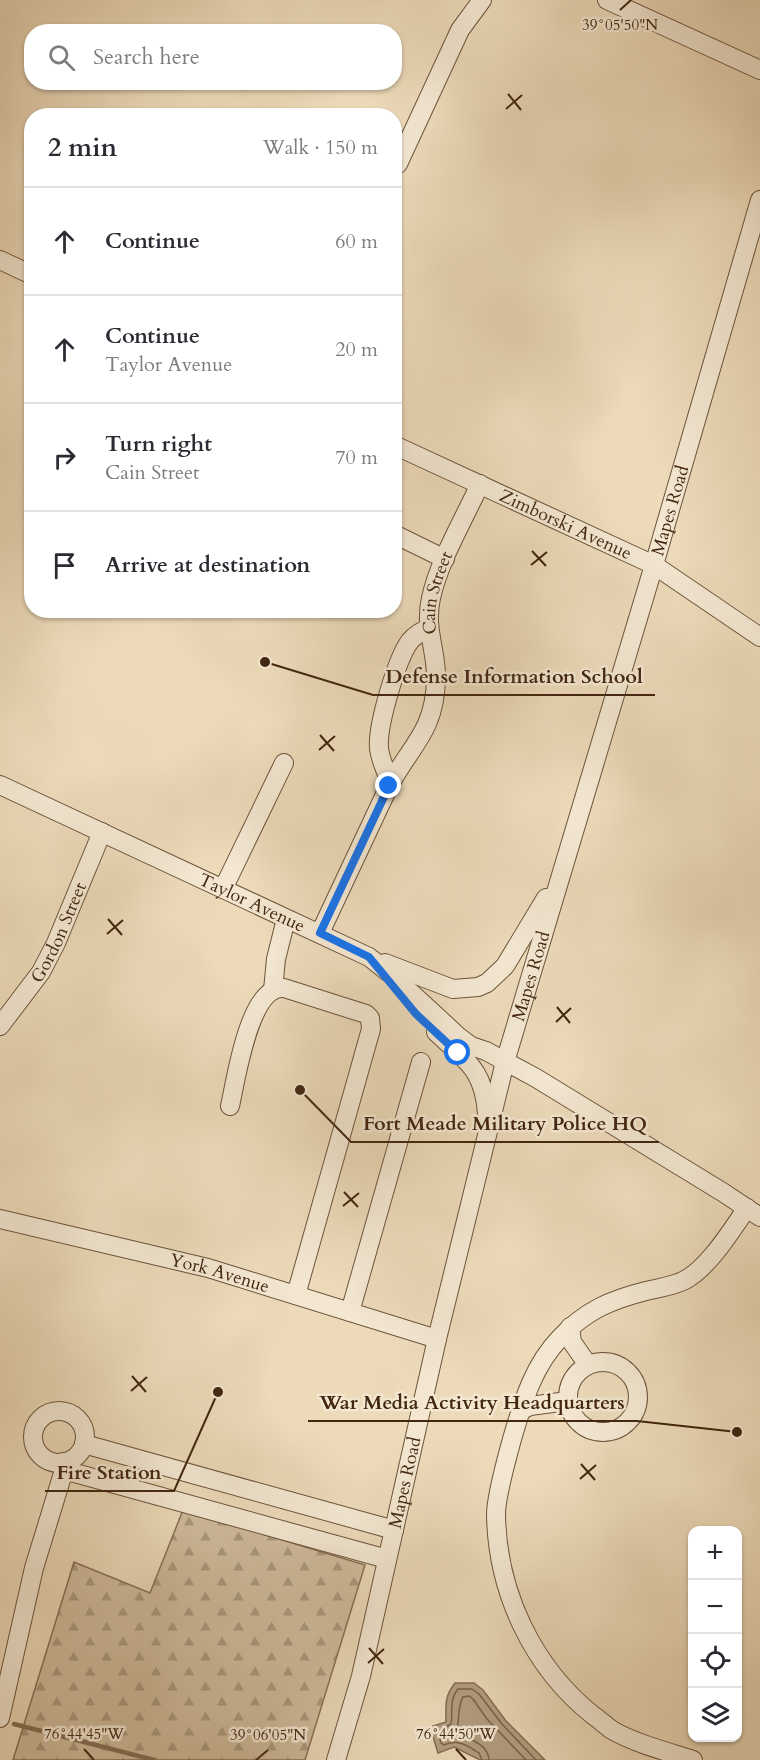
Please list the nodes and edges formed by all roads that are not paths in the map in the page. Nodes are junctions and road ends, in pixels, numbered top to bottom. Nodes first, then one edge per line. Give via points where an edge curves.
1 (482, 0) edge
2 (607, 0) edge
3 (760, 70) edge
4 (402, 155) edge
5 (760, 200) edge
6 (0, 260) edge
7 (24, 271) edge
8 (402, 449) edge
9 (480, 484) junction
10 (402, 538) edge
11 (445, 559) junction
12 (654, 565) junction
13 (429, 628) junction
14 (760, 637) edge
15 (284, 764) dead end
16 (390, 784) junction
17 (0, 785) edge
18 (102, 832) junction
19 (565, 861) junction
20 (223, 889) junction
21 (286, 919) junction
22 (320, 933) junction
23 (369, 957) junction
24 (273, 990) junction
25 (0, 1026) edge
26 (421, 1062) dead end
27 (505, 1062) junction
28 (230, 1106) dead end
29 (489, 1129) junction
30 (753, 1213) edge
31 (0, 1219) edge
32 (296, 1295) junction
33 (350, 1312) junction
34 (570, 1328) junction
35 (437, 1339) junction
36 (588, 1365) junction
37 (568, 1401) junction
38 (520, 1412) junction
39 (84, 1444) junction
40 (64, 1466) junction
41 (394, 1530) junction
42 (387, 1559) junction
43 (0, 1718) edge
44 (336, 1760) edge
45 (693, 1760) edge

1 - 4 street via 460,30
2 - 3 street
5 - 12 street, Mapes Road
6 - 7 street
8 - 9 street, Zimborski Avenue
9 - 11 street, Cain Street
9 - 12 street, Zimborski Avenue
10 - 11 street
11 - 13 street, Cain Street via 431,599
12 - 14 street, Zimborski Avenue
12 - 19 street, Mapes Road
13 - 16 street, Cain Street via 436,678 429,723
13 - 16 street via 417,634 405,650 382,723 379,748
15 - 20 street
16 - 22 street, Cain Street
17 - 18 street, Taylor Avenue
18 - 20 street, Taylor Avenue
18 - 25 street, Gordon Street via 41,972
19 - 23 street via 506,966 487,983 453,989
19 - 27 street, Mapes Road
20 - 21 street, Taylor Avenue
21 - 22 street, Taylor Avenue
21 - 24 street
22 - 23 street, Taylor Avenue
23 - 27 street, Taylor Avenue via 459,1037
23 - 29 street via 416,1014 477,1073 485,1090
24 - 28 street via 255,1011
24 - 32 street via 284,988 366,1014 371,1022
26 - 33 street
27 - 29 street, Mapes Road
27 - 30 street, Taylor Avenue
29 - 35 street, Mapes Road
30 - 34 street via 685,1280 616,1298 581,1317
31 - 32 street, York Avenue via 208,1268
32 - 33 street, York Avenue
33 - 35 street, York Avenue
34 - 36 street via 572,1342
34 - 38 street via 540,1362
35 - 41 street, Mapes Road
36 - 37 street via 571,1382
36 - 37 street via 612,1363 623,1368 637,1387 636,1410 622,1427 600,1432 580,1424
37 - 38 street via 530,1406
38 - 45 street via 496,1512 499,1552 511,1597 528,1638 577,1702 612,1730
39 - 40 street
39 - 40 street via 84,1429 71,1413 61,1410 42,1417 33,1435 34,1445 47,1460
39 - 41 street
40 - 42 street
40 - 43 street via 34,1568
41 - 42 street, Mapes Road
42 - 44 street, Mapes Road via 361,1676

